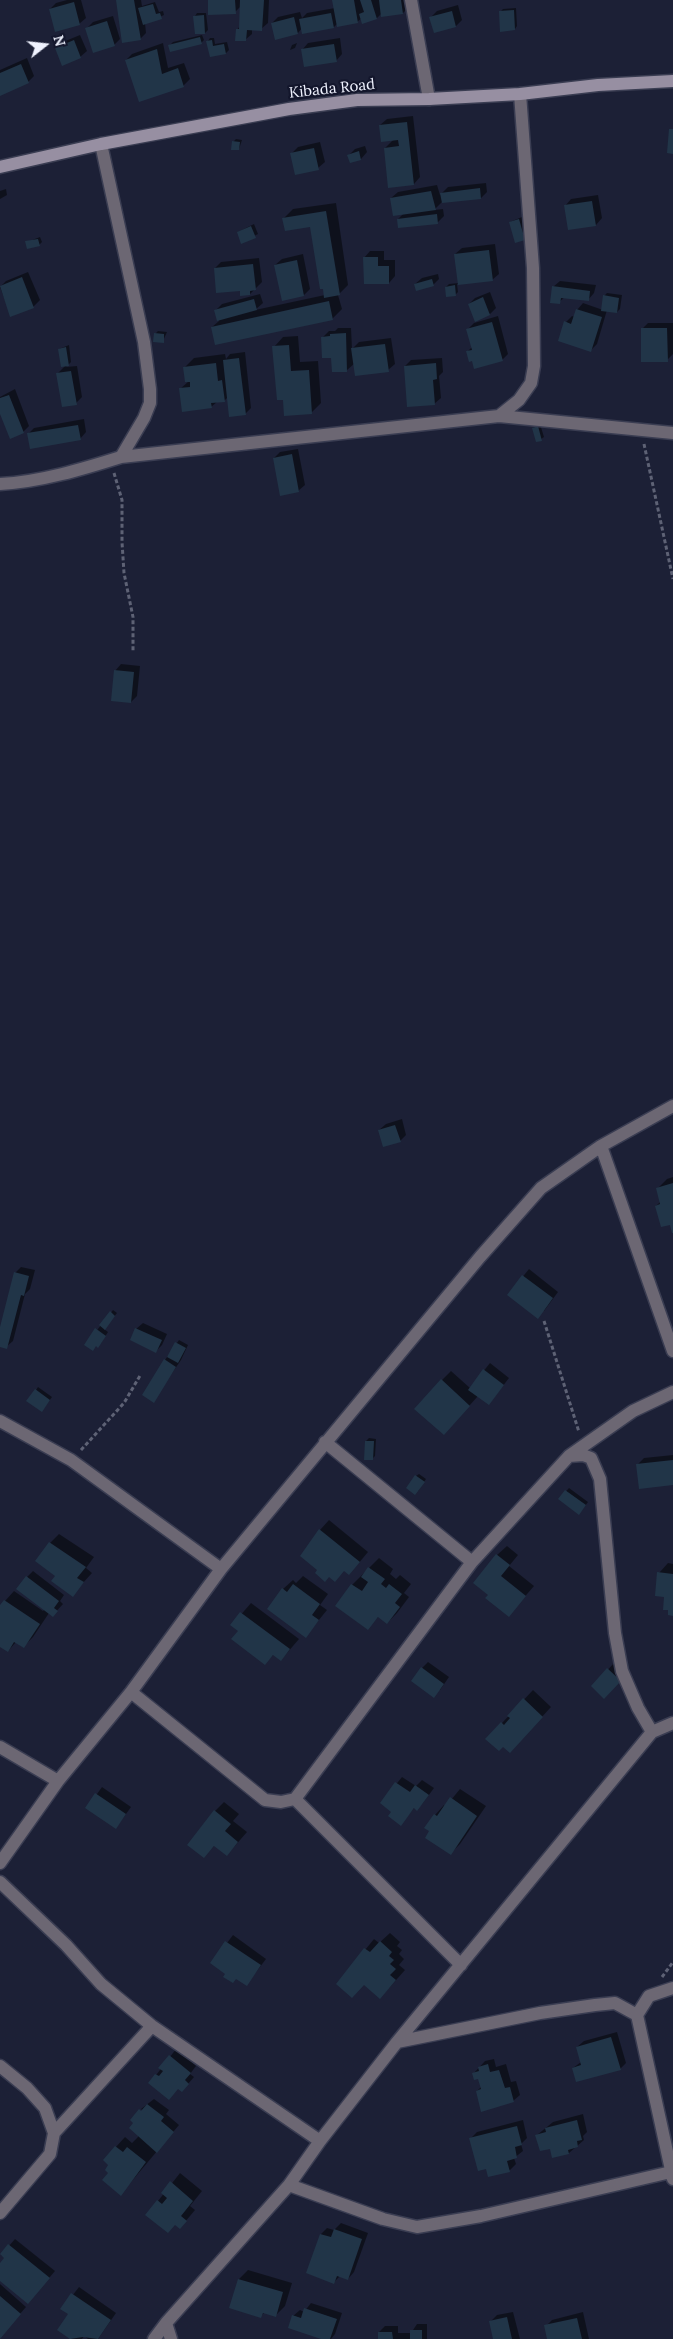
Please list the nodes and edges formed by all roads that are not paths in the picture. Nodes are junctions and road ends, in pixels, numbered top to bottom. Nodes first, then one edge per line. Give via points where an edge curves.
1 (411, 0) edge
2 (673, 81) edge
3 (520, 94) junction
4 (428, 99) junction
5 (101, 144) junction
6 (0, 167) edge
7 (499, 416) junction
8 (673, 433) edge
9 (115, 459) junction
10 (0, 484) edge
11 (673, 1106) edge
12 (601, 1146) junction
13 (673, 1351) edge
14 (673, 1392) edge
15 (0, 1422) edge
16 (325, 1442) junction
17 (569, 1456) junction
18 (472, 1562) junction
19 (220, 1569) junction
20 (131, 1692) junction
21 (673, 1723) edge
22 (652, 1732) junction
23 (0, 1747) edge
24 (58, 1780) junction
25 (295, 1799) junction
26 (0, 1863) edge
27 (0, 1882) edge
28 (461, 1965) junction
29 (673, 1988) edge
30 (637, 2014) junction
31 (152, 2026) junction
32 (397, 2042) junction
33 (0, 2066) edge
34 (54, 2133) junction
35 (320, 2141) junction
36 (672, 2176) edge
37 (289, 2185) junction
38 (0, 2213) edge
39 (166, 2323) junction
40 (154, 2339) edge
41 (171, 2339) edge

1 - 4 street
2 - 3 main road, Kibada Road
3 - 4 main road, Kibada Road
3 - 7 street via 533,268 534,366 531,383 519,400
4 - 5 main road, Kibada Road via 357,100 298,108
5 - 6 main road, Kibada Road
5 - 9 street via 144,342 150,389 150,403 144,418
7 - 8 street
7 - 9 street
9 - 10 street
11 - 12 street
12 - 13 street
12 - 16 street via 540,1188
14 - 17 street via 633,1411
15 - 19 street via 72,1460
16 - 18 street
16 - 19 street
17 - 18 street
17 - 22 street via 591,1458 600,1479 615,1633 622,1671
18 - 25 street
19 - 20 street
20 - 24 street
20 - 25 street via 265,1800 281,1802
21 - 22 street
22 - 28 street
23 - 24 street
24 - 26 street
25 - 28 street
27 - 31 street via 66,1945 101,1984
28 - 32 street
29 - 30 street via 649,1996
30 - 32 street via 615,2003 595,2005
30 - 36 street
31 - 34 street
31 - 35 street
32 - 35 street
33 - 34 street via 45,2108
34 - 38 street via 50,2154
35 - 37 street
36 - 37 street via 417,2227 383,2219
37 - 39 street
39 - 40 street
39 - 41 street

